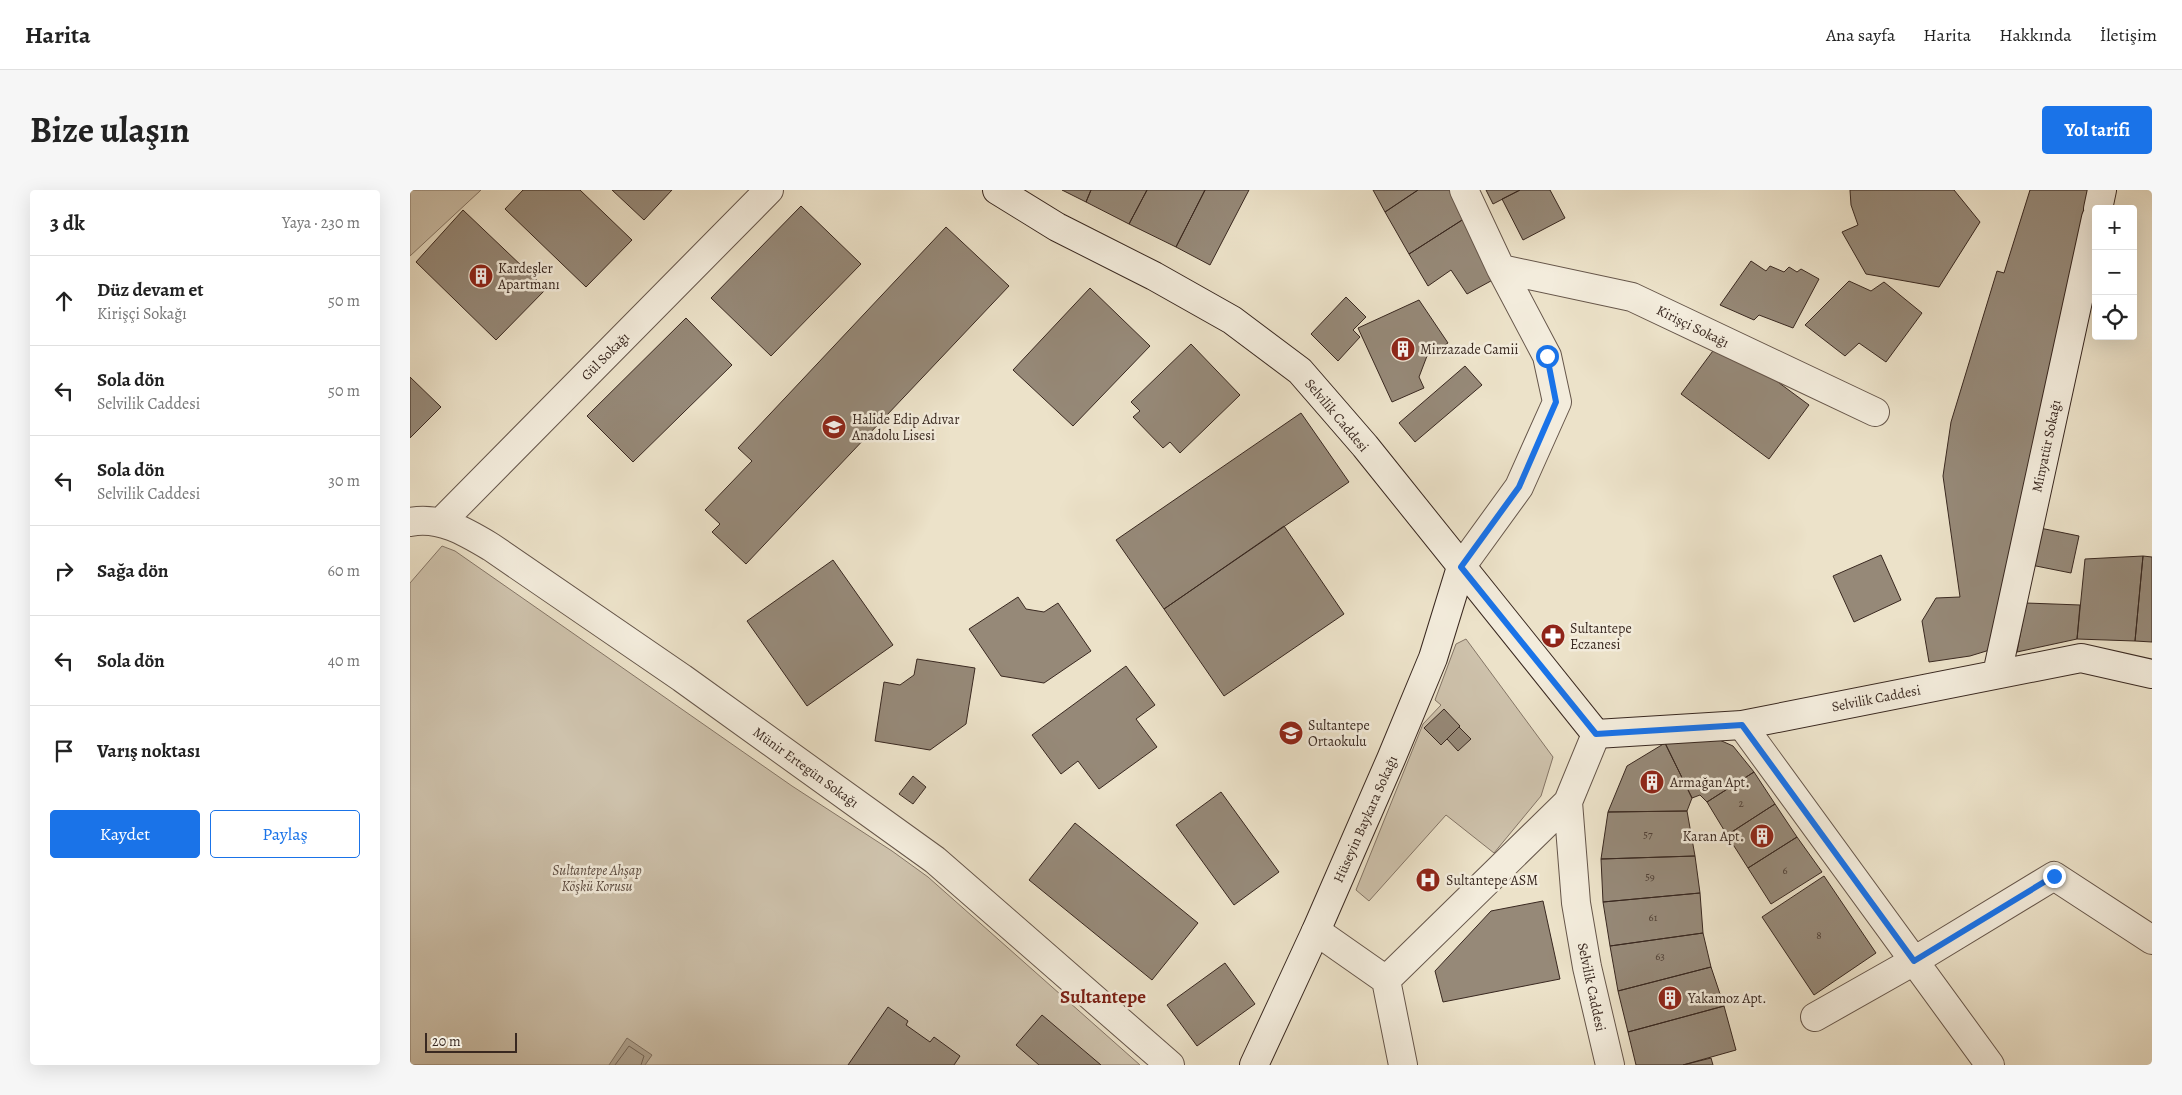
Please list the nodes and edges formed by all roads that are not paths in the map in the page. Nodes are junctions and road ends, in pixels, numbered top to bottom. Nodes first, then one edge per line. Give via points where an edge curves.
1 (769, 190) edge
2 (997, 190) edge
3 (1464, 190) edge
4 (2102, 190) edge
5 (2099, 205) edge
6 (2092, 236) edge
7 (1501, 269) junction
8 (1875, 412) dead end
9 (410, 522) edge
10 (441, 522) junction
11 (1461, 567) junction
12 (1997, 674) junction
13 (2152, 674) edge
14 (1742, 725) junction
15 (1596, 734) junction
16 (1568, 802) junction
17 (1316, 931) junction
18 (2152, 940) edge
19 (1914, 961) junction
20 (1386, 980) junction
21 (1815, 1017) dead end
22 (1170, 1065) edge
23 (1254, 1065) edge
24 (1403, 1065) edge
25 (1610, 1065) edge
26 (1990, 1065) edge

1 - 10 street, Gül Sokağı
2 - 11 street, Selvilik Caddesi via 1057,227 1232,320 1300,371 1365,446
3 - 7 street
4 - 5 street
6 - 12 street, Minyatür Sokağı
7 - 8 street, Kirişçi Sokağı via 1632,297
7 - 11 street via 1547,356 1556,402 1519,487
9 - 10 street, Münir Ertegün Sokağı
10 - 22 street, Münir Ertegün Sokağı via 464,531 499,552 682,678 935,860
11 - 15 street, Selvilik Caddesi
11 - 17 street, Hüseyin Baykara Sokağı via 1433,658
12 - 13 street, Selvilik Caddesi via 2081,658
12 - 14 street, Selvilik Caddesi
14 - 15 street, Selvilik Caddesi
14 - 19 street
15 - 16 street, Selvilik Caddesi
16 - 20 street
16 - 25 street, Selvilik Caddesi via 1576,903
17 - 20 street
17 - 23 street, Hüseyin Baykara Sokağı
18 - 19 street via 2054,876
19 - 21 street
19 - 26 street
20 - 24 street

